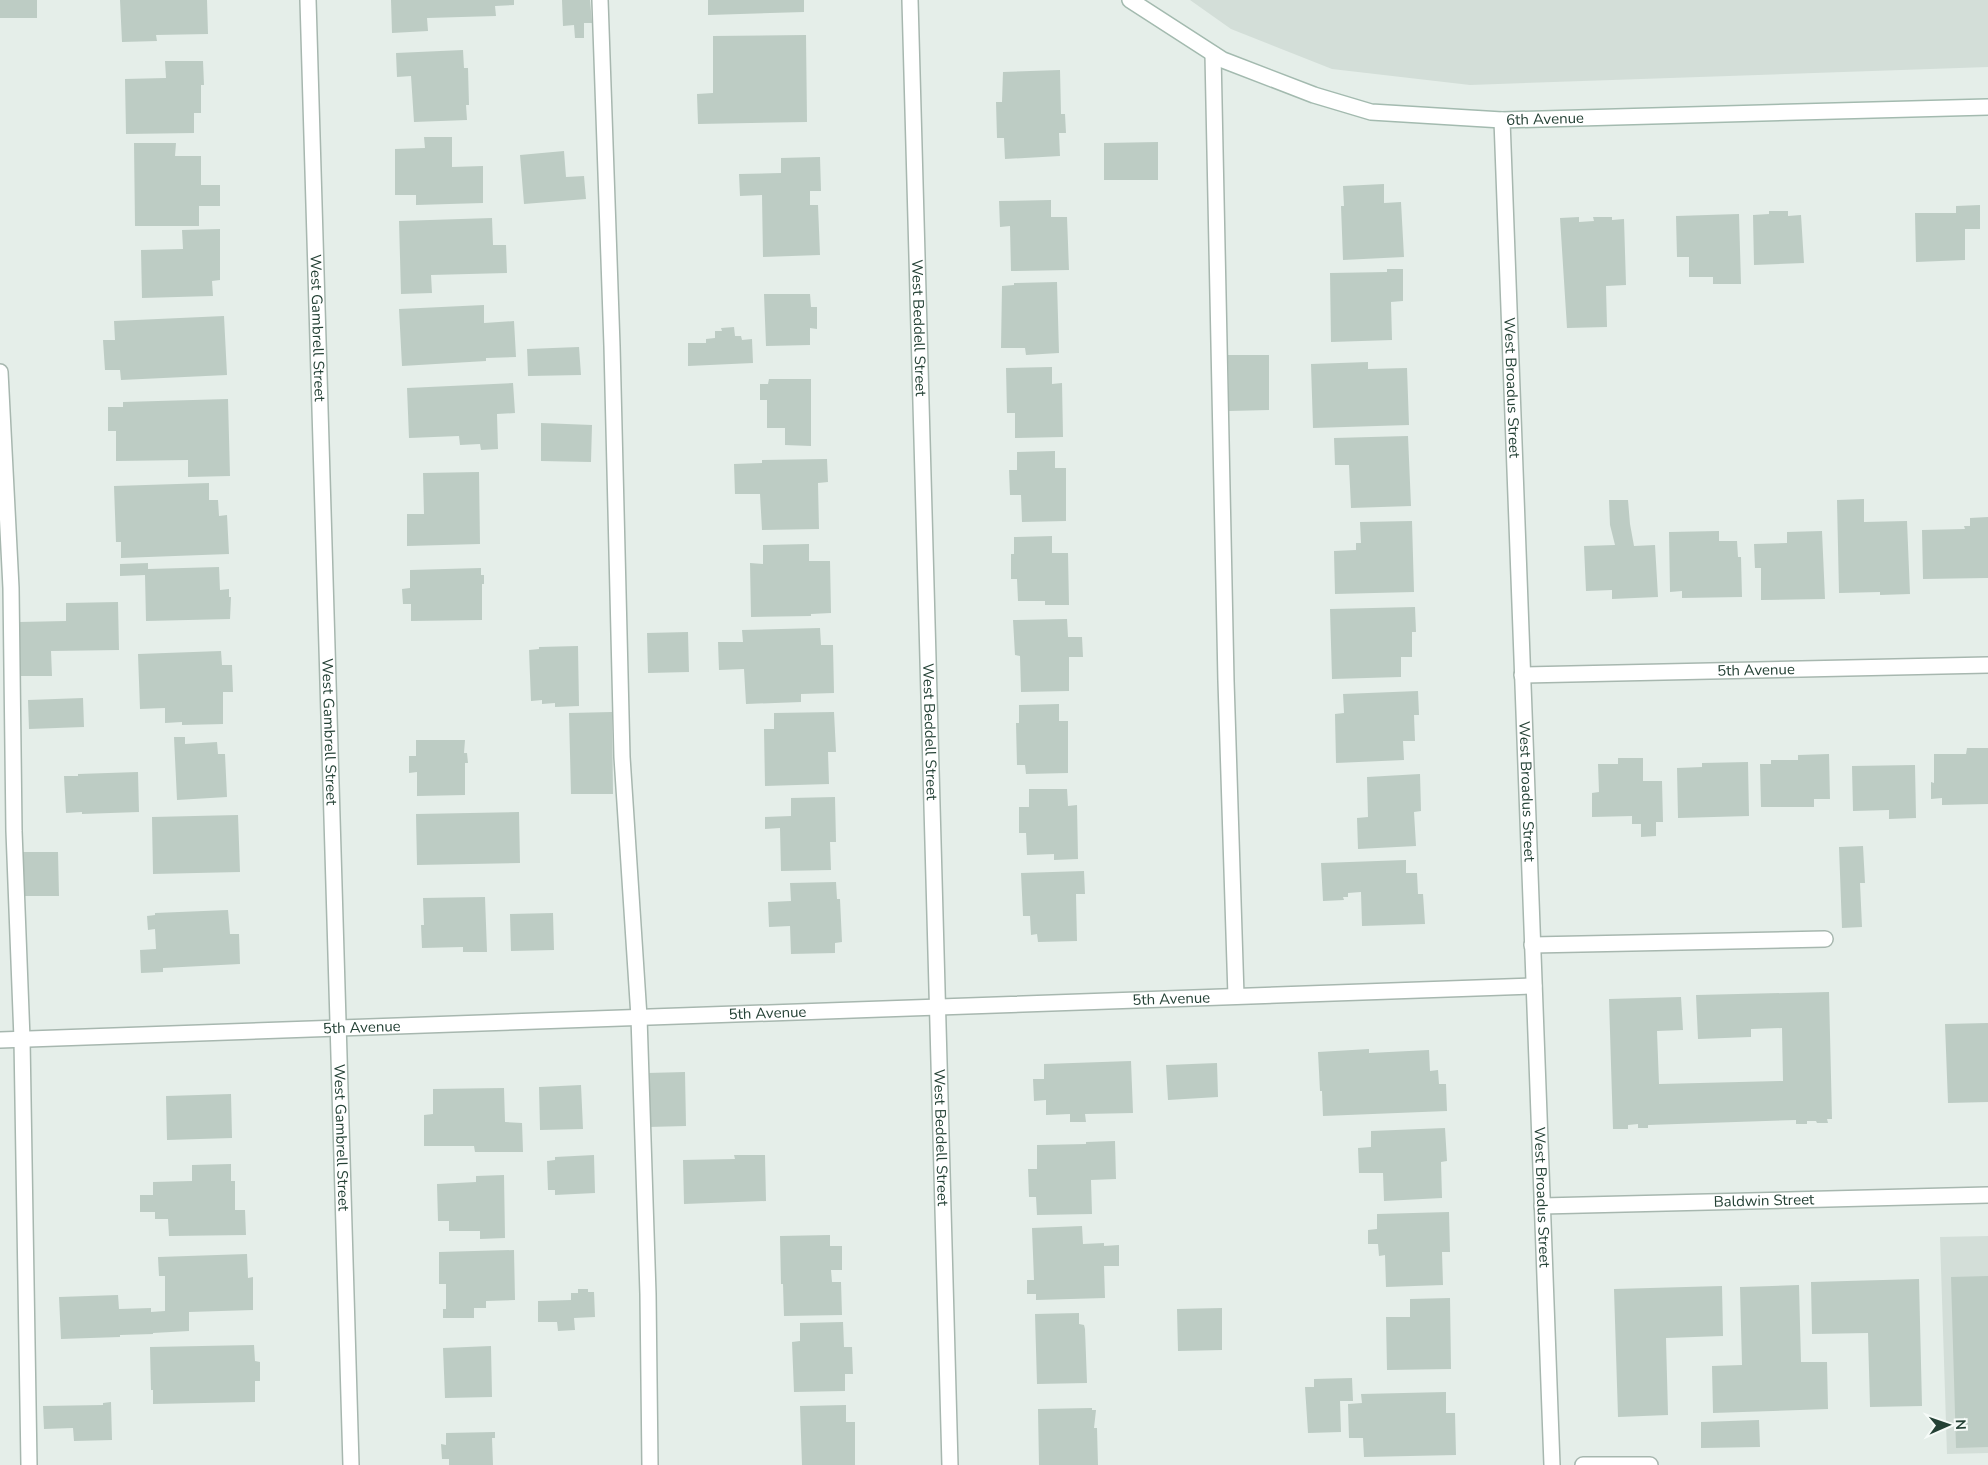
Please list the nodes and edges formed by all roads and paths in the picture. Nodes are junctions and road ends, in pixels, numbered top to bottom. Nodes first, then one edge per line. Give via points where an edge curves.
1 (308, 0) edge
2 (600, 0) edge
3 (910, 0) edge
4 (1130, 0) edge
5 (1213, 54) junction
6 (1988, 107) edge
7 (1502, 120) junction
8 (0, 372) edge
9 (1988, 665) edge
10 (1522, 674) junction
11 (1825, 938) dead end
12 (1532, 945) junction
13 (1534, 986) junction
14 (1236, 996) junction
15 (937, 1007) junction
16 (639, 1017) junction
17 (338, 1028) junction
18 (22, 1039) junction
19 (0, 1040) edge
20 (1988, 1195) edge
21 (1542, 1206) junction
22 (29, 1465) edge
23 (351, 1465) edge
24 (650, 1465) edge
25 (950, 1465) edge
26 (1552, 1465) edge
27 (1583, 1465) edge
28 (1650, 1465) edge

1 - 17 street, West Gambrell Street
2 - 16 street via 622,757
3 - 15 street, West Beddell Street
4 - 5 street, 6th Avenue
5 - 7 street, 6th Avenue via 1314,95 1371,112
5 - 14 street
6 - 7 street, 6th Avenue
7 - 10 street, West Broadus Street
8 - 18 street via 11,588 14,831
9 - 10 street, 5th Avenue
10 - 12 street, West Broadus Street
11 - 12 street
12 - 13 street, West Broadus Street
13 - 14 street, 5th Avenue
13 - 21 street, West Broadus Street
14 - 15 street, 5th Avenue
15 - 16 street, 5th Avenue
15 - 25 street, West Beddell Street
16 - 17 street, 5th Avenue
16 - 24 street
17 - 18 street, 5th Avenue
17 - 23 street, West Gambrell Street
18 - 19 street, 5th Avenue
18 - 22 street
20 - 21 street, Baldwin Street
21 - 26 street, West Broadus Street
27 - 28 street

